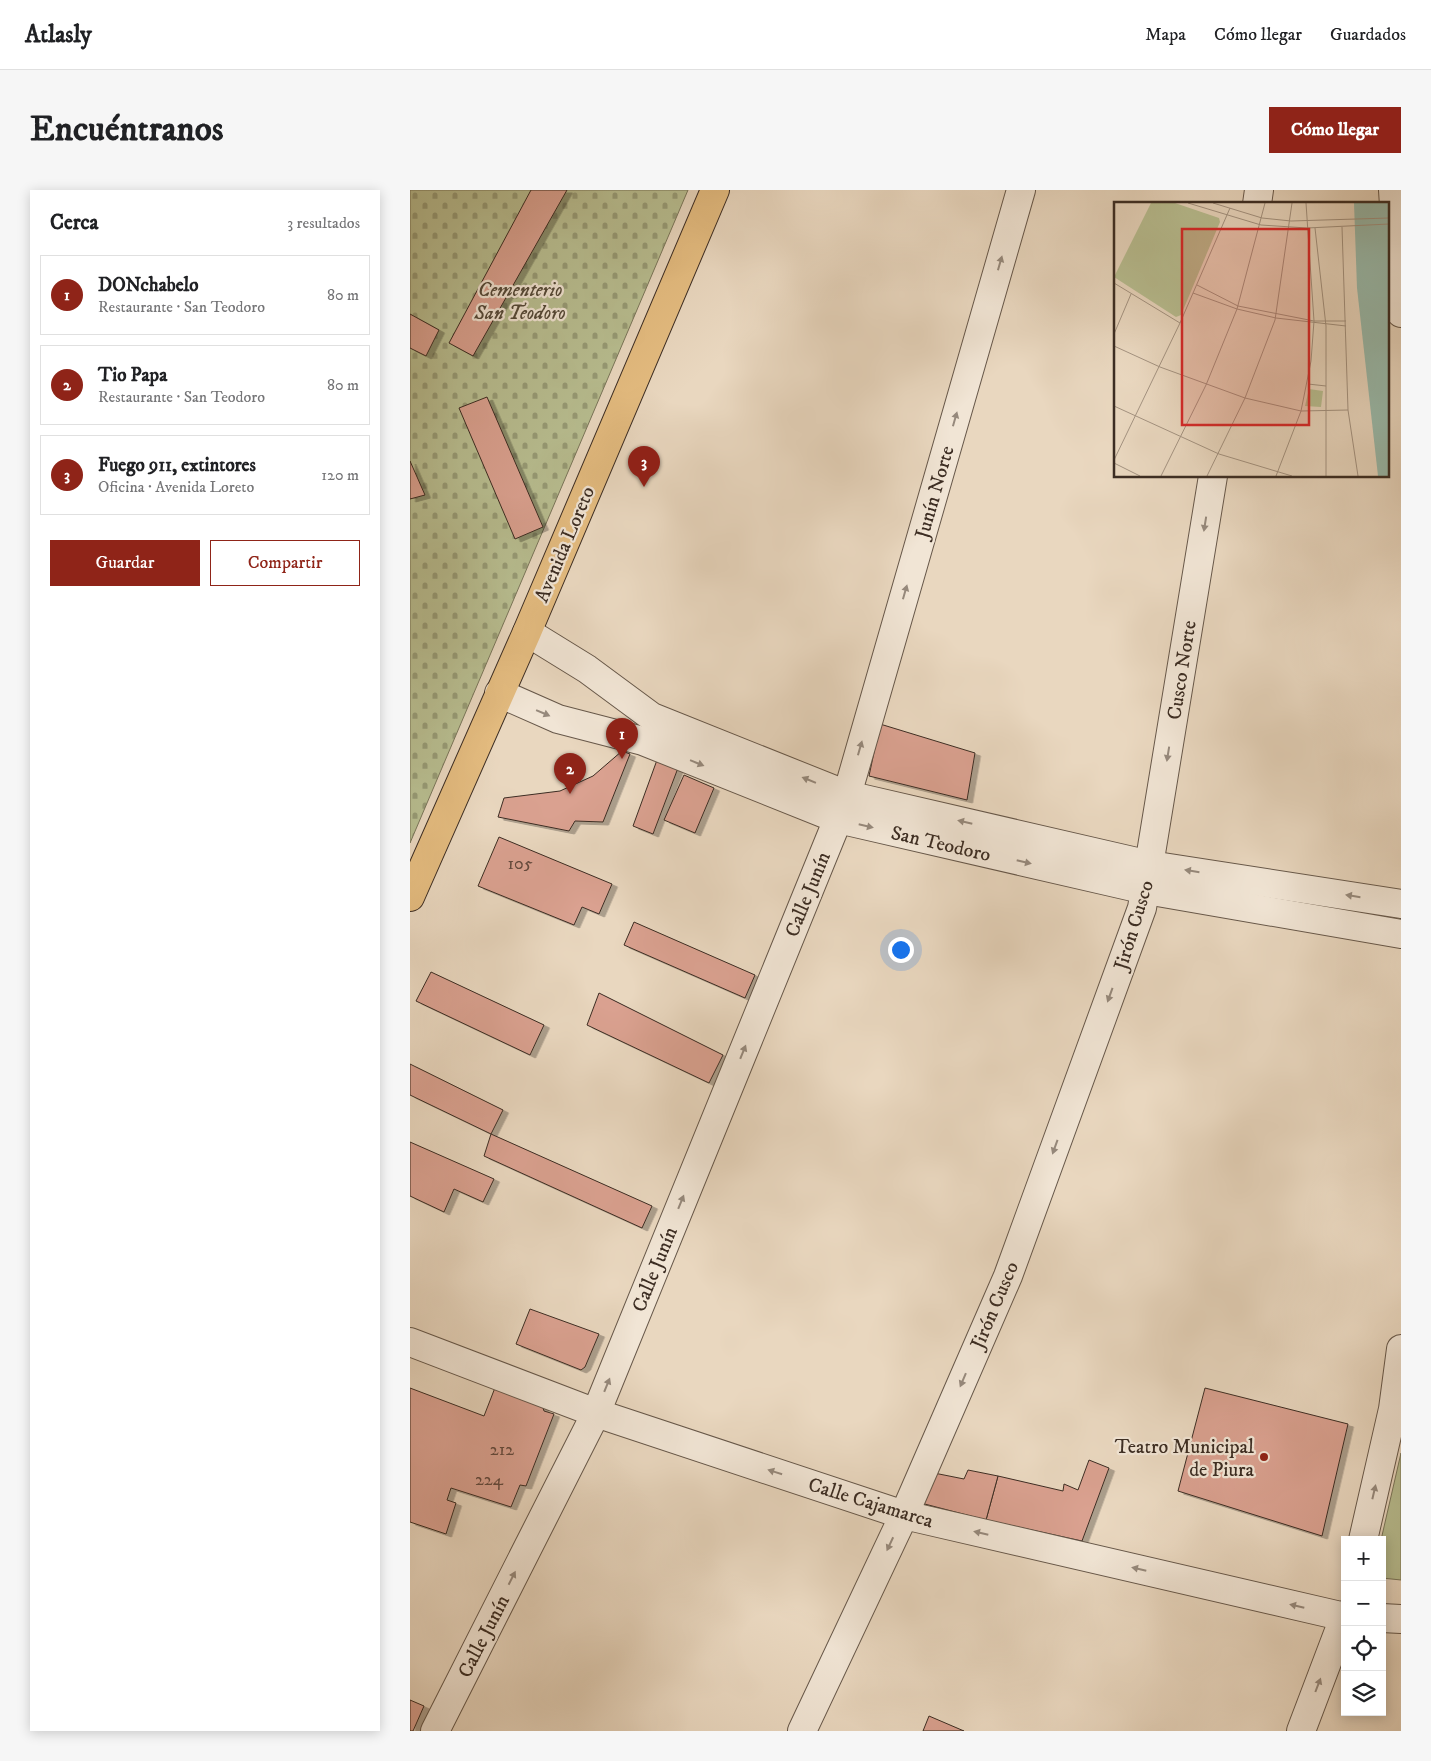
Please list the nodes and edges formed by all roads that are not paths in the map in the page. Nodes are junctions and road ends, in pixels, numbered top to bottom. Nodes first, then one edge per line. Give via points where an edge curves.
1 (715, 190) edge
2 (1021, 190) edge
3 (1393, 190) edge
4 (1401, 313) edge
5 (1213, 478) edge
6 (527, 632) junction
7 (498, 693) junction
8 (842, 807) junction
9 (1148, 878) junction
10 (410, 897) edge
11 (1401, 904) edge
12 (1401, 934) edge
13 (410, 1342) edge
14 (1401, 1350) edge
15 (1397, 1410) edge
16 (596, 1413) junction
17 (904, 1515) junction
18 (1363, 1536) edge
19 (1341, 1615) edge
20 (1386, 1618) edge
21 (1401, 1619) edge
22 (1341, 1626) edge
23 (435, 1731) edge
24 (802, 1731) edge
25 (1301, 1731) edge

1 - 6 main road, Avenida Loreto
8 -> 2 street, Junín Norte
3 - 4 street
5 -> 9 street, Cusco Norte
6 - 7 main road, Avenida Loreto
8 -> 6 street, San Teodoro via 652,717 587,669
7 -> 8 street, San Teodoro via 558,719 643,741
7 - 10 main road, Avenida Loreto
8 - 9 street, San Teodoro
16 -> 8 street, Calle Junín
11 -> 9 street, San Teodoro
9 - 12 street, San Teodoro
9 -> 17 street, Jirón Cusco via 1142,908 1008,1276
13 - 16 street, Calle Cajamarca
14 - 15 street
18 -> 15 street
17 -> 16 street, Calle Cajamarca
23 -> 16 street, Calle Junín
19 -> 17 street, Calle Cajamarca
17 -> 24 street, Jirón Cusco
20 - 21 street
25 -> 22 street

